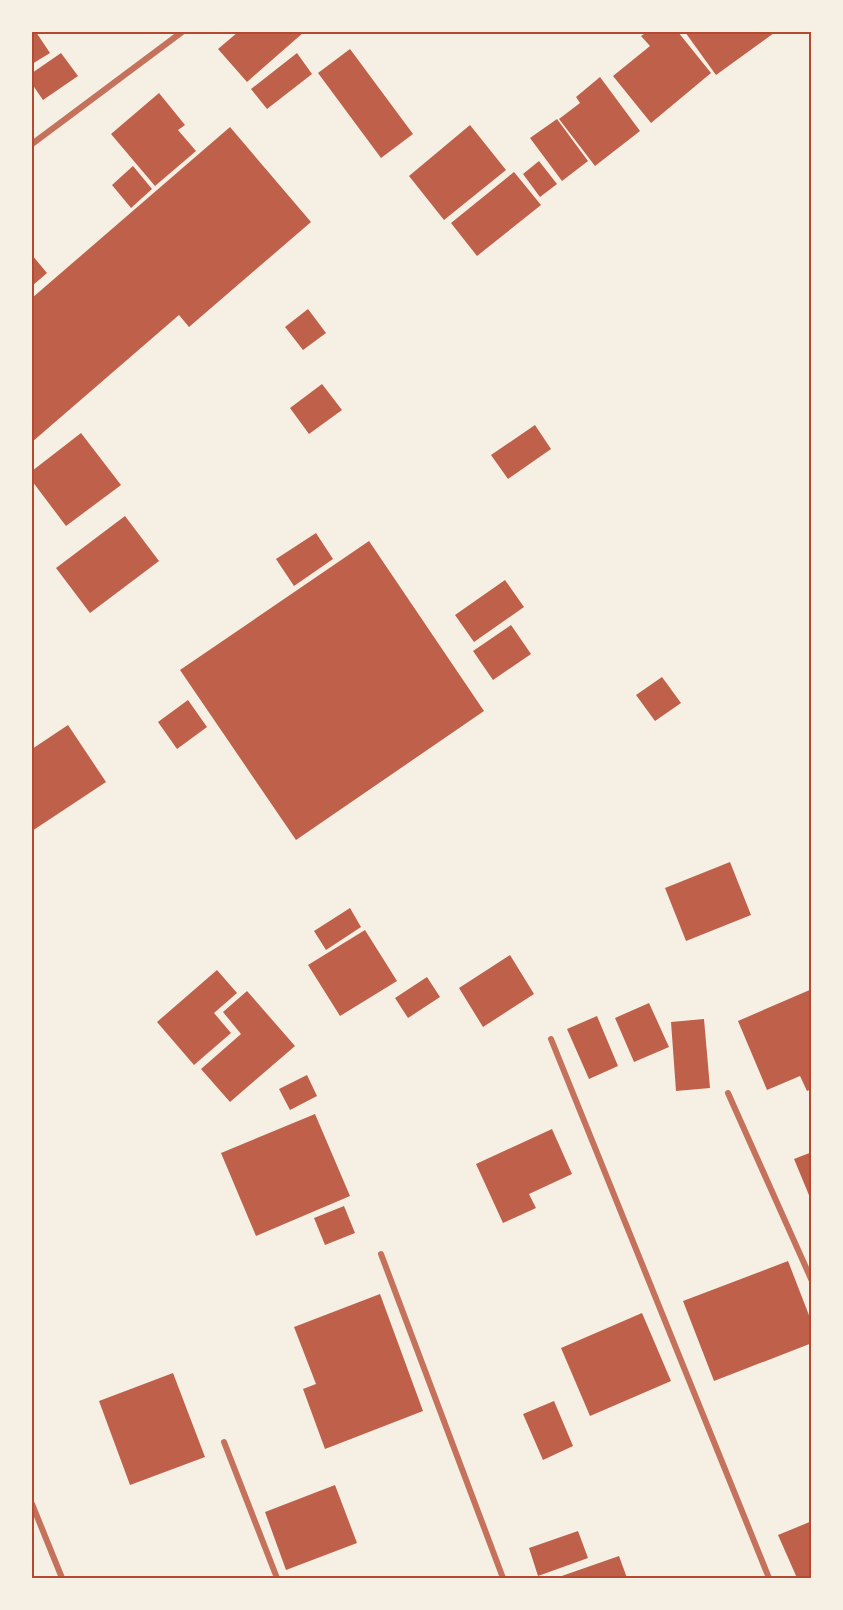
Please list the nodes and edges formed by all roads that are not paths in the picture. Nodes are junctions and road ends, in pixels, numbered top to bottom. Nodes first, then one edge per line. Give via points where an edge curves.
1 (182, 32) edge
2 (32, 144) edge
3 (550, 1040) dead end
4 (728, 1093) dead end
5 (381, 1254) dead end
6 (812, 1281) edge
7 (224, 1442) dead end
8 (32, 1504) edge
9 (62, 1578) edge
10 (277, 1578) edge
11 (503, 1578) edge
12 (769, 1578) edge

1 - 2 street
3 - 12 street
4 - 6 street
5 - 11 street
7 - 10 street
8 - 9 street

